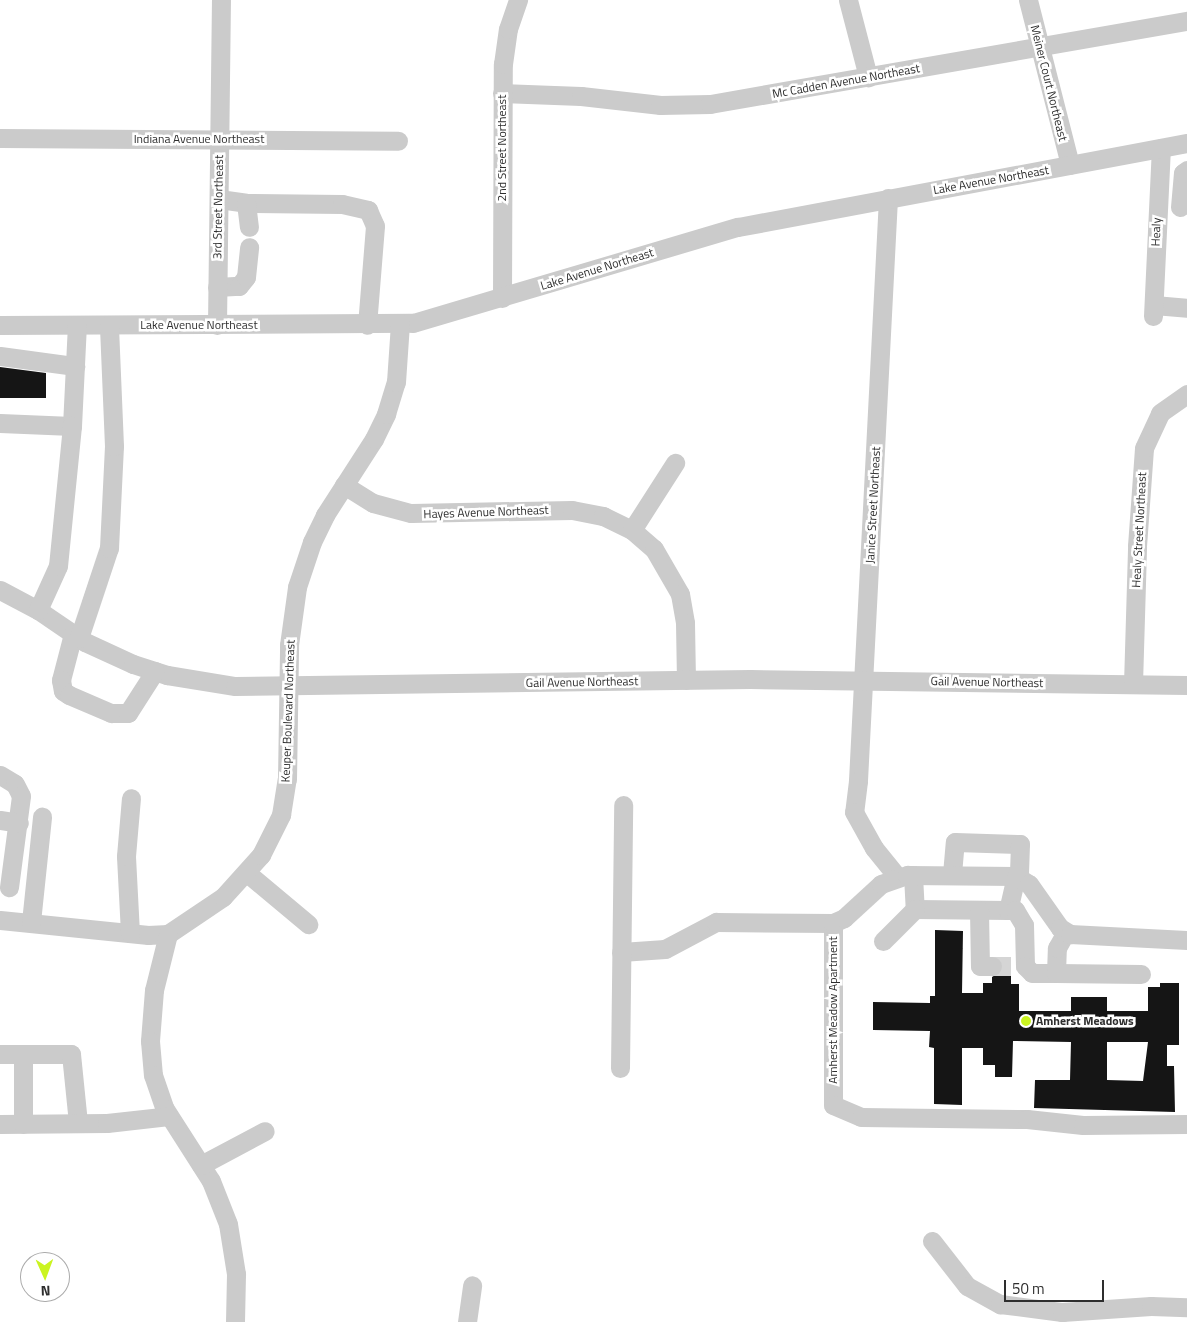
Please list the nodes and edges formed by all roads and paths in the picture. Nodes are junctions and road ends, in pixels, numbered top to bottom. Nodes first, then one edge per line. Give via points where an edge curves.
1 (221, 0) edge
2 (518, 0) edge
3 (848, 0) edge
4 (1028, 0) edge
5 (1187, 21) edge
6 (1039, 47) junction
7 (868, 77) junction
8 (502, 93) junction
9 (0, 138) edge
10 (219, 140) junction
11 (398, 141) dead end
12 (1187, 143) edge
13 (1161, 148) junction
14 (1070, 165) junction
15 (1187, 170) edge
16 (888, 198) junction
17 (218, 200) junction
18 (246, 203) junction
19 (1157, 206) junction
20 (1184, 207) edge
21 (249, 227) dead end
22 (249, 247) dead end
23 (217, 287) junction
24 (502, 298) junction
25 (1187, 308) edge
26 (400, 323) junction
27 (0, 325) edge
28 (109, 325) junction
29 (217, 325) junction
30 (367, 325) junction
31 (77, 326) junction
32 (0, 356) edge
33 (75, 366) junction
34 (1187, 394) edge
35 (0, 423) edge
36 (72, 426) junction
37 (674, 463) dead end
38 (344, 485) junction
39 (632, 530) junction
40 (0, 590) edge
41 (38, 610) junction
42 (76, 636) junction
43 (155, 671) junction
44 (686, 680) junction
45 (864, 680) junction
46 (1133, 684) junction
47 (1187, 685) edge
48 (288, 687) junction
49 (0, 775) edge
50 (131, 798) dead end
51 (623, 805) dead end
52 (42, 817) dead end
53 (0, 820) edge
54 (19, 823) junction
55 (7, 861) edge
56 (247, 873) junction
57 (952, 874) junction
58 (905, 876) junction
59 (1018, 877) junction
60 (5, 887) edge
61 (915, 910) junction
62 (979, 910) junction
63 (1008, 910) junction
64 (2, 920) edge
65 (31, 922) junction
66 (833, 923) junction
67 (308, 924) dead end
68 (1066, 932) junction
69 (130, 933) junction
70 (168, 934) junction
71 (1187, 940) edge
72 (883, 941) dead end
73 (621, 952) junction
74 (992, 966) dead end
75 (1056, 973) junction
76 (1141, 974) dead end
77 (0, 1054) edge
78 (23, 1054) junction
79 (620, 1068) dead end
80 (169, 1116) junction
81 (78, 1123) junction
82 (0, 1124) edge
83 (23, 1124) junction
84 (1187, 1124) edge
85 (265, 1131) dead end
86 (201, 1165) junction
87 (932, 1241) dead end
88 (472, 1285) dead end
89 (1187, 1307) edge
90 (235, 1322) edge
91 (467, 1322) edge

1 - 10 street, 3rd Street Northeast
2 - 8 street, 2nd Street Northeast via 505,46
3 - 7 street
4 - 6 street, Meiner Court Northeast
5 - 6 street, Mc Cadden Avenue Northeast
6 - 7 street, Mc Cadden Avenue Northeast
6 - 14 street, Meiner Court Northeast
7 - 8 street, Mc Cadden Avenue Northeast via 740,100 690,105
8 - 24 street, 2nd Street Northeast
9 - 10 street, Indiana Avenue Northeast
10 - 11 street, Indiana Avenue Northeast
10 - 17 street, 3rd Street Northeast
12 - 13 street, Lake Avenue Northeast
13 - 14 street, Lake Avenue Northeast
13 - 19 street, Healy
14 - 16 street, Lake Avenue Northeast
15 - 20 street via 1183,173
16 - 24 street, Lake Avenue Northeast via 729,230
16 - 45 street, Janice Street Northeast
17 - 18 street
17 - 23 street, 3rd Street Northeast
18 - 21 street
18 - 30 street via 342,204 368,210 375,226
19 - 20 street
19 - 25 street, Healy via 1154,310
22 - 23 street via 246,277 239,286
23 - 29 street, 3rd Street Northeast
24 - 26 street, Lake Avenue Northeast via 436,317
26 - 30 street, Lake Avenue Northeast
26 - 38 street, Keuper Boulevard Northeast via 396,382 389,406 374,439
27 - 31 street, Lake Avenue Northeast
28 - 29 street, Lake Avenue Northeast
28 - 31 street, Lake Avenue Northeast
28 - 42 street via 114,446 109,548
29 - 30 street, Lake Avenue Northeast
31 - 33 street
32 - 33 street
33 - 36 street
34 - 46 street, Healy Street Northeast via 1175,399 1160,413 1144,448
35 - 36 street
36 - 41 street via 58,566
37 - 39 street
38 - 39 street, Hayes Avenue Northeast via 373,503 411,513 572,510 603,516
38 - 48 street, Keuper Boulevard Northeast via 325,515 301,572 289,645
39 - 44 street, Hayes Avenue Northeast via 667,566 680,594 685,623
40 - 41 street, Gail Avenue Northeast
41 - 42 street, Gail Avenue Northeast
42 - 43 street, Gail Avenue Northeast via 133,664
42 - 43 street via 61,680 63,691 69,695 111,713 128,714
43 - 48 street, Gail Avenue Northeast via 205,683
44 - 45 street, Gail Avenue Northeast
44 - 48 street, Gail Avenue Northeast
45 - 46 street, Gail Avenue Northeast
45 - 58 street, Janice Street Northeast via 854,812 874,848
46 - 47 street, Gail Avenue Northeast
48 - 56 street, Keuper Boulevard Northeast via 288,760 281,815 268,844
49 - 54 street via 11,780 20,792
50 - 69 street via 126,856
51 - 73 street
52 - 65 street
53 - 54 street
54 - 55 street
55 - 60 street
56 - 67 street
56 - 70 street, Keuper Boulevard Northeast via 223,897
57 - 58 street
57 - 59 street
57 - 59 street via 955,842 1020,844
58 - 61 street
58 - 66 street via 880,884 844,918
59 - 63 street
59 - 68 street via 1038,894 1053,920
60 - 64 street
61 - 62 street
61 - 72 street
62 - 63 street
62 - 74 street via 980,966
63 - 75 street via 1015,910 1024,925 1018,966 1032,972
64 - 65 street
65 - 69 street
66 - 73 street, Amherst Meadow Apartment via 716,922 665,949
66 - 84 street, Amherst Meadow Apartment via 833,1105 861,1117 1027,1119 1083,1125
68 - 71 street via 1080,936
68 - 75 street via 1057,948
69 - 70 street
70 - 80 street via 154,990 150,1041 154,1075
73 - 79 street
75 - 76 street
77 - 78 street
78 - 81 street via 71,1054
78 - 83 street
80 - 81 street
80 - 86 street
81 - 83 street
82 - 83 street
85 - 86 street
86 - 90 street via 220,1202 234,1247
87 - 89 street via 967,1286 1000,1304 1062,1312 1144,1306
88 - 91 street

